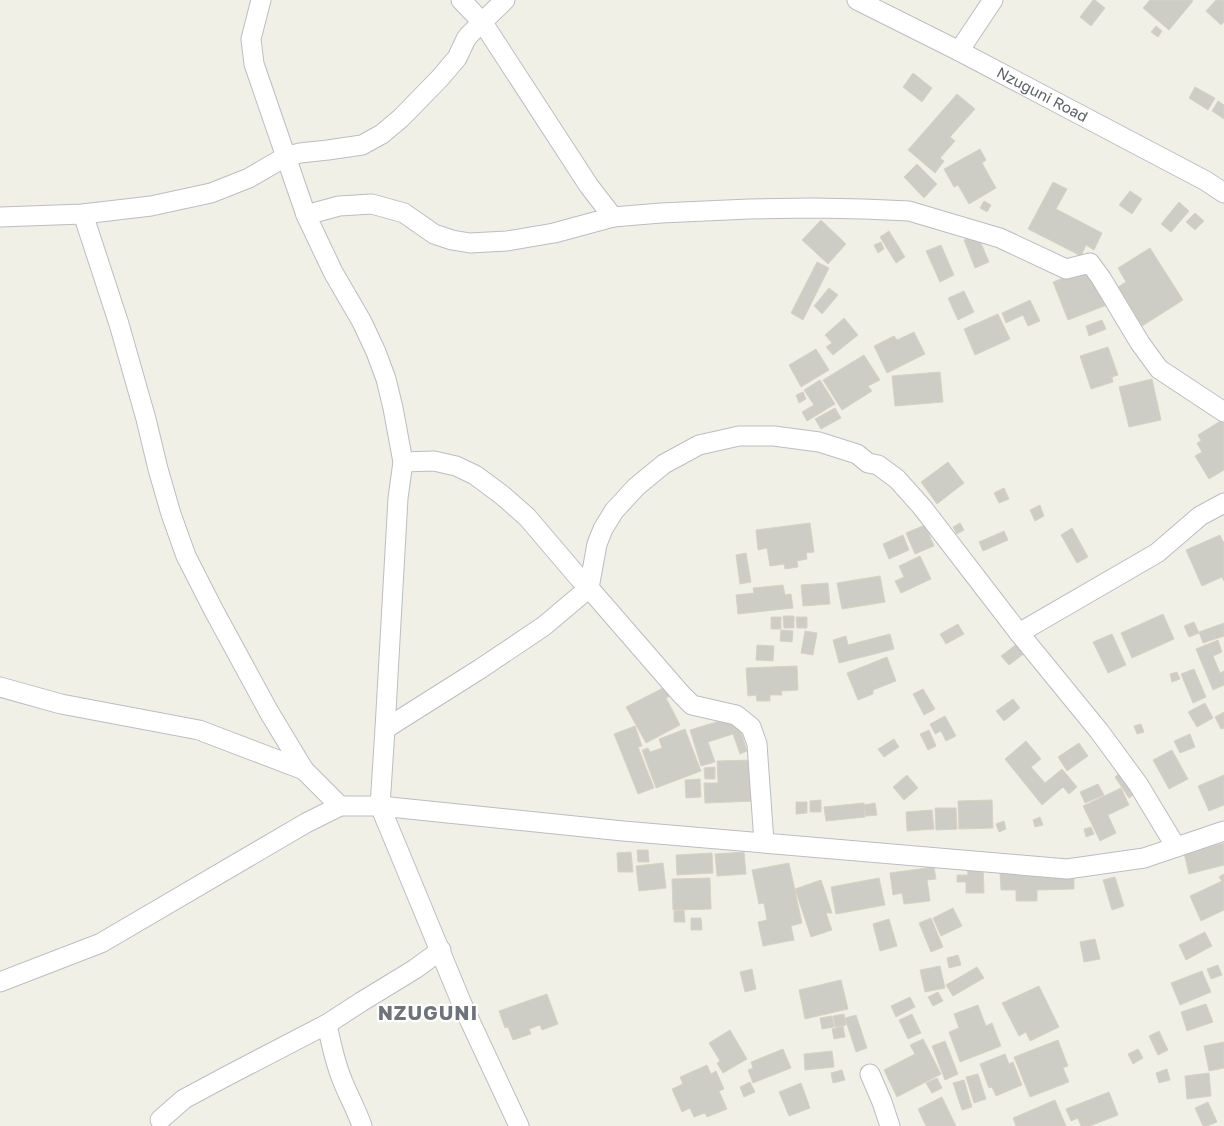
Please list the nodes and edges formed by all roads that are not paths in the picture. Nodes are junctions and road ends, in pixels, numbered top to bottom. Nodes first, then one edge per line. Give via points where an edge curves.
1 (261, 0) edge
2 (461, 0) edge
3 (505, 0) edge
4 (856, 0) edge
5 (993, 0) edge
6 (483, 23) junction
7 (959, 50) junction
8 (285, 157) junction
9 (1224, 193) edge
10 (83, 214) junction
11 (306, 215) junction
12 (0, 217) edge
13 (613, 217) junction
14 (1224, 412) edge
15 (403, 462) junction
16 (1224, 503) edge
17 (589, 588) junction
18 (1019, 633) junction
19 (0, 687) edge
20 (386, 729) junction
21 (304, 770) junction
22 (340, 806) junction
23 (380, 806) junction
24 (1224, 831) edge
25 (764, 842) junction
26 (1176, 847) junction
27 (441, 950) junction
28 (0, 982) edge
29 (326, 1024) junction
30 (870, 1074) dead end
31 (160, 1120) dead end
32 (362, 1126) edge
33 (519, 1126) edge
34 (890, 1126) edge

1 - 8 street via 251,39 254,64
2 - 6 street
3 - 6 street
4 - 7 street, Nzuguni Road
5 - 7 street
6 - 8 street via 466,39 457,58 440,78 382,134 362,145
6 - 13 street via 589,186
7 - 9 street, Nzuguni Road
8 - 10 street via 249,178 210,192 151,206
8 - 11 street
10 - 12 street
10 - 21 street via 119,324 158,469 186,556 269,712
11 - 13 street via 339,206 372,204 404,213 434,234 470,244 554,233
11 - 15 street via 376,352 394,408
13 - 14 street via 749,209 909,211 1000,238 1066,269 1090,263 1159,369
15 - 17 street via 434,461 475,475 527,517
15 - 20 street via 398,498
16 - 18 street via 1200,516 1157,553
17 - 18 street via 603,529 614,511 651,474 699,445 739,436 774,436 819,442 857,454 897,479
17 - 20 street via 544,626
17 - 25 street via 692,705 736,715 751,727 757,744
18 - 26 street via 1138,784
19 - 21 street via 61,704 198,730
20 - 23 street
21 - 22 street
22 - 23 street
22 - 28 street via 101,943
23 - 25 street
23 - 27 street
24 - 26 street
25 - 26 street via 1067,868 1144,858
27 - 29 street
27 - 33 street via 462,1004
29 - 31 street via 184,1100
29 - 32 street via 343,1082
30 - 34 street

